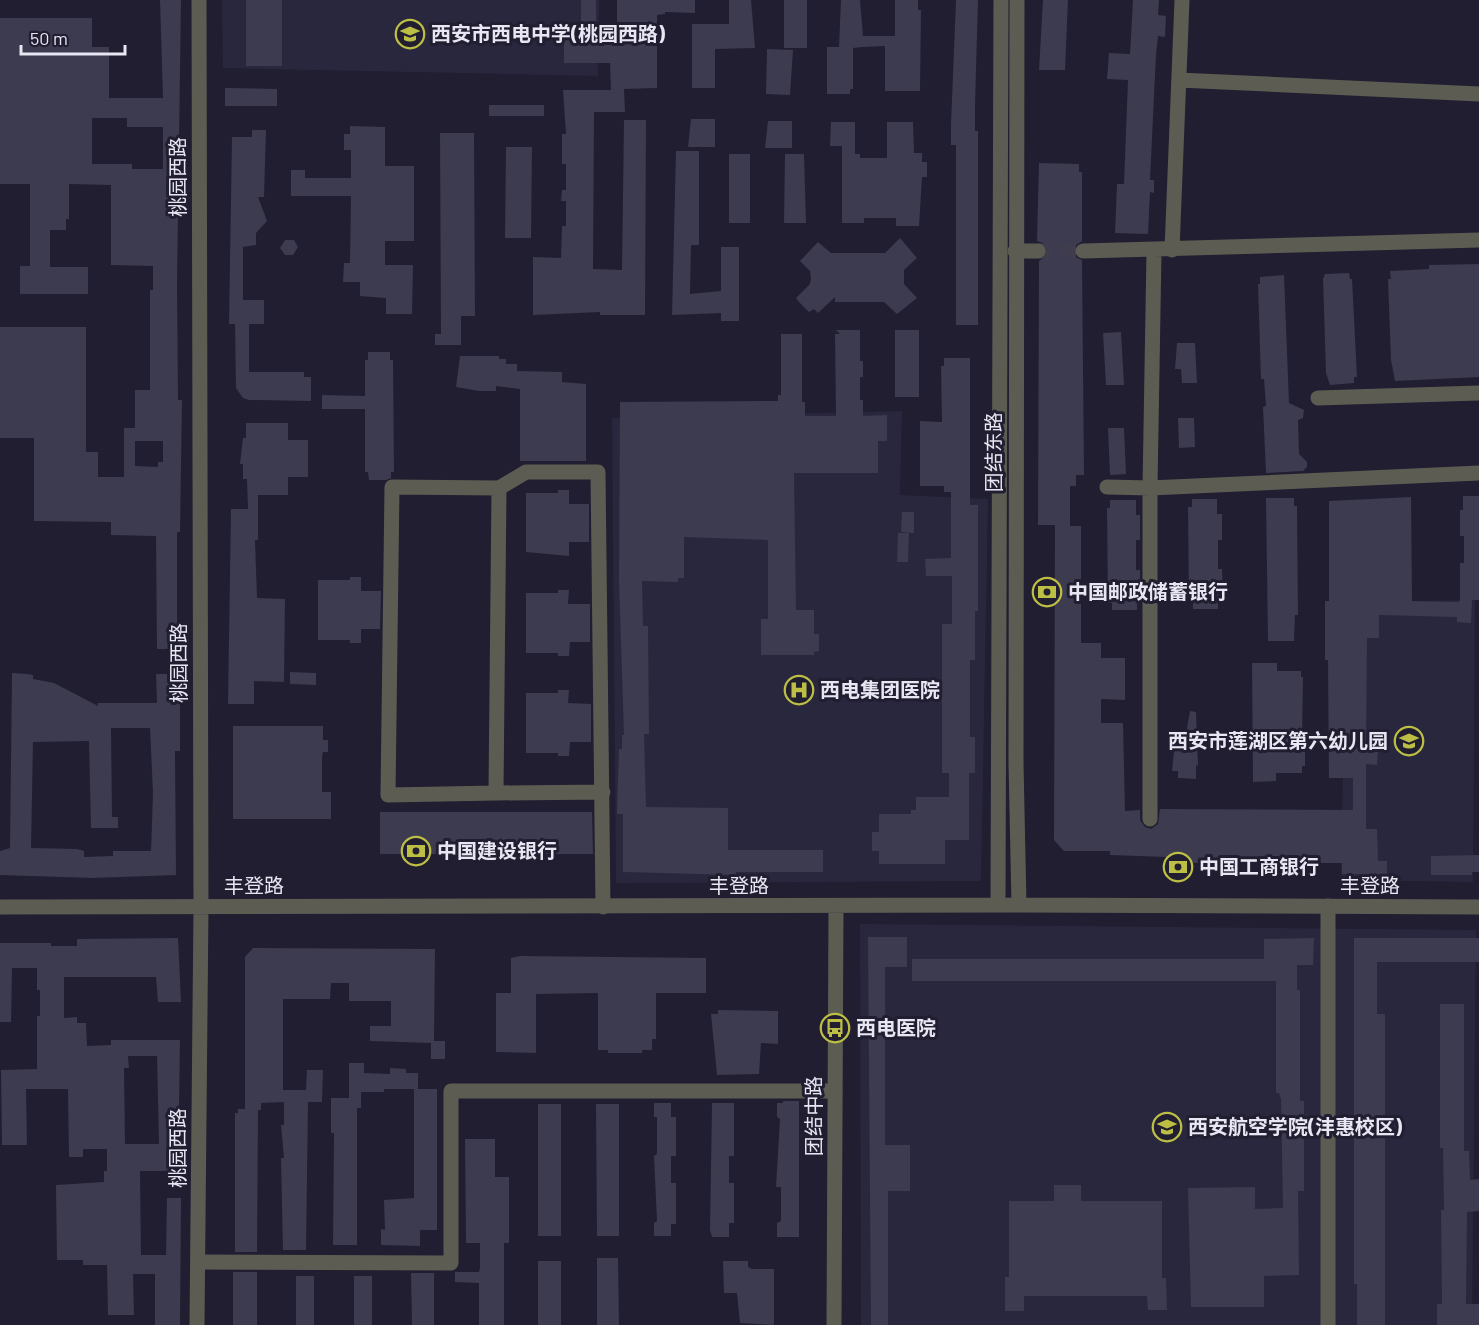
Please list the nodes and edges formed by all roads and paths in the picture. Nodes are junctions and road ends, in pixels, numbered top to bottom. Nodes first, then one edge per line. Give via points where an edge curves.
1 (199, 0) edge
2 (1001, 0) edge
3 (1017, 0) edge
4 (1182, 0) edge
5 (1179, 80) junction
6 (1479, 94) edge
7 (1479, 240) edge
8 (1172, 250) junction
9 (1015, 251) junction
10 (1038, 251) tunnel mouth
11 (1083, 251) tunnel mouth
12 (1154, 251) junction
13 (1479, 393) edge
14 (1318, 398) dead end
15 (1479, 473) edge
16 (1107, 487) dead end
17 (499, 488) junction
18 (1149, 488) junction
19 (603, 792) junction
20 (496, 793) junction
21 (1150, 819) dead end
22 (1019, 904) junction
23 (998, 905) junction
24 (1328, 906) junction
25 (0, 907) edge
26 (201, 907) junction
27 (603, 907) junction
28 (836, 907) junction
29 (1479, 907) edge
30 (835, 1091) junction
31 (198, 1262) junction
32 (197, 1325) edge
33 (834, 1325) edge
34 (1328, 1325) edge

1 - 26 street, 桃园西路
2 - 23 street
3 - 9 street, 团结东路
4 - 5 street
5 - 6 street
5 - 8 street
7 - 8 street
8 - 12 street
9 - 10 street
9 - 22 street, 团结东路
11 - 12 street
12 - 18 street
13 - 14 street
15 - 18 street
16 - 18 street
17 - 19 street via 526,472 598,472
17 - 20 street
17 - 20 street via 392,487 388,795
18 - 21 street
19 - 20 street
19 - 27 street
22 - 23 street, 丰登路
22 - 24 street, 丰登路
23 - 28 street, 丰登路
24 - 29 street, 丰登路
24 - 34 street
25 - 26 street, 丰登路
26 - 27 street, 丰登路
26 - 31 street, 桃园西路
27 - 28 street, 丰登路
28 - 30 street, 团结中路
30 - 31 street via 451,1091 451,1263
30 - 33 street, 团结中路
31 - 32 street, 桃园西路

